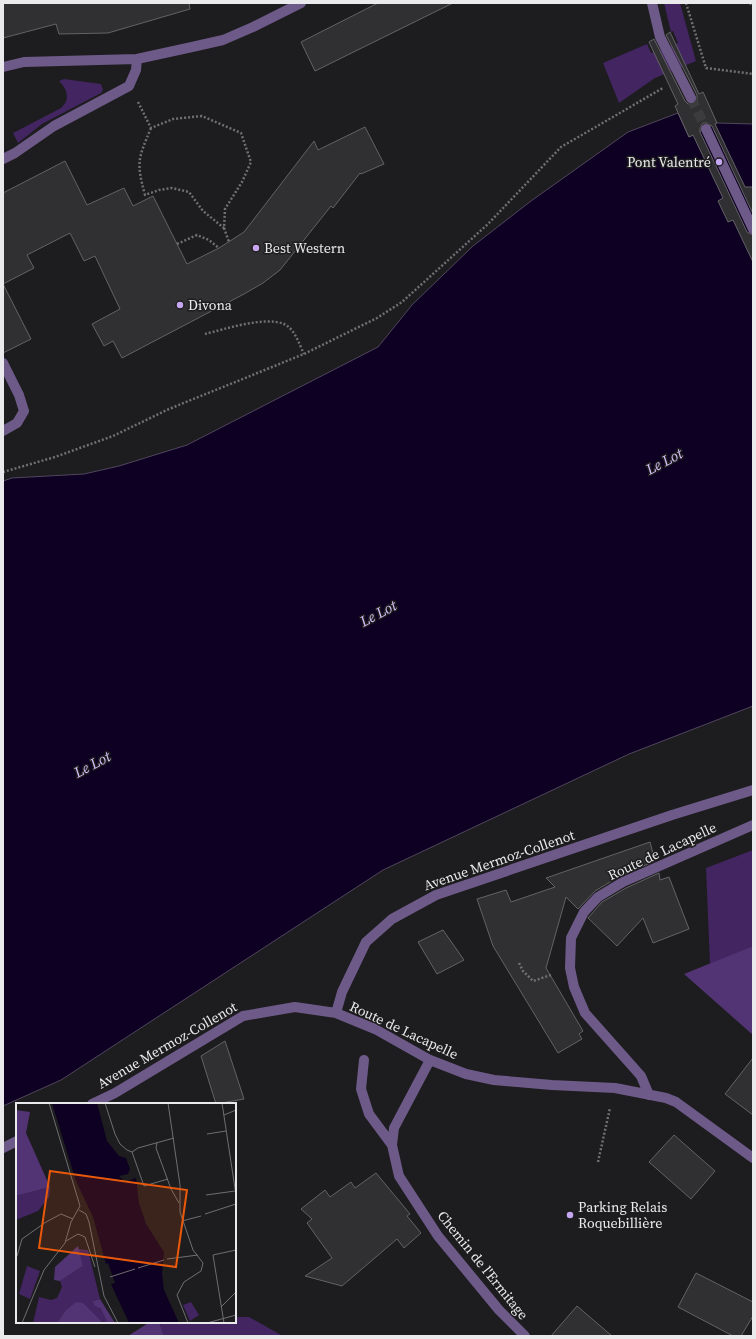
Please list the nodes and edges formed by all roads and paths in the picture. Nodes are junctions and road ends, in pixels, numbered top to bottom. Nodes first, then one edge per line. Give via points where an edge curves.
1 (301, 3) edge
2 (652, 3) edge
3 (686, 3) edge
4 (750, 3) edge
5 (753, 6) edge
6 (137, 58) junction
7 (3, 67) edge
8 (753, 74) edge
9 (669, 85) dead end
10 (129, 86) junction
11 (691, 98) tunnel mouth
12 (151, 128) junction
13 (706, 128) tunnel mouth
14 (3, 159) edge
15 (224, 228) junction
16 (753, 229) edge
17 (229, 242) dead end
18 (177, 244) dead end
19 (219, 248) dead end
20 (205, 334) dead end
21 (304, 354) junction
22 (3, 363) edge
23 (3, 431) edge
24 (3, 472) edge
25 (753, 790) edge
26 (753, 825) edge
27 (519, 963) dead end
28 (570, 968) junction
29 (336, 1013) junction
30 (364, 1060) dead end
31 (430, 1060) junction
32 (650, 1095) junction
33 (94, 1103) edge
34 (611, 1105) dead end
35 (16, 1141) edge
36 (392, 1145) junction
37 (3, 1148) edge
38 (753, 1158) edge
39 (598, 1162) dead end
40 (525, 1336) edge

1 - 6 street via 253,28 223,40
2 - 11 street via 660,37
3 - 8 path via 706,68
4 - 5 path
6 - 7 street via 24,62
6 - 10 street via 136,70
9 - 21 path via 561,147 488,224 402,302 377,318
10 - 12 path
10 - 14 street via 54,126
12 - 15 path via 138,166 145,195 172,188 189,192 203,211
12 - 15 path via 173,119 202,116 241,133 251,162 225,209
13 - 16 street
15 - 17 path
18 - 19 path via 197,235
20 - 21 path via 272,321 285,325 296,335
21 - 24 path via 113,436
22 - 23 street via 19,394 24,411 17,423
25 - 29 street, Avenue Mermoz-Collenot via 436,894 392,918 366,942 342,992
26 - 28 street, Route de Lacapelle via 623,882 598,897 584,912 571,938
27 - 28 path via 533,981
28 - 32 street, Route de Lacapelle via 574,987 585,1013 641,1076
29 - 31 street, Route de Lacapelle via 375,1029
29 - 33 street, Avenue Mermoz-Collenot via 295,1007 243,1016
30 - 36 street, Chemin de l'Ermitage via 361,1089 369,1114
31 - 32 street, Route de Lacapelle via 466,1074 494,1080 615,1088
31 - 36 street, Chemin de l'Ermitage via 394,1128
32 - 38 street, Route de Lacapelle via 676,1102
34 - 39 path
35 - 37 street
36 - 40 street, Chemin de l'Ermitage via 399,1176 438,1236 499,1310

